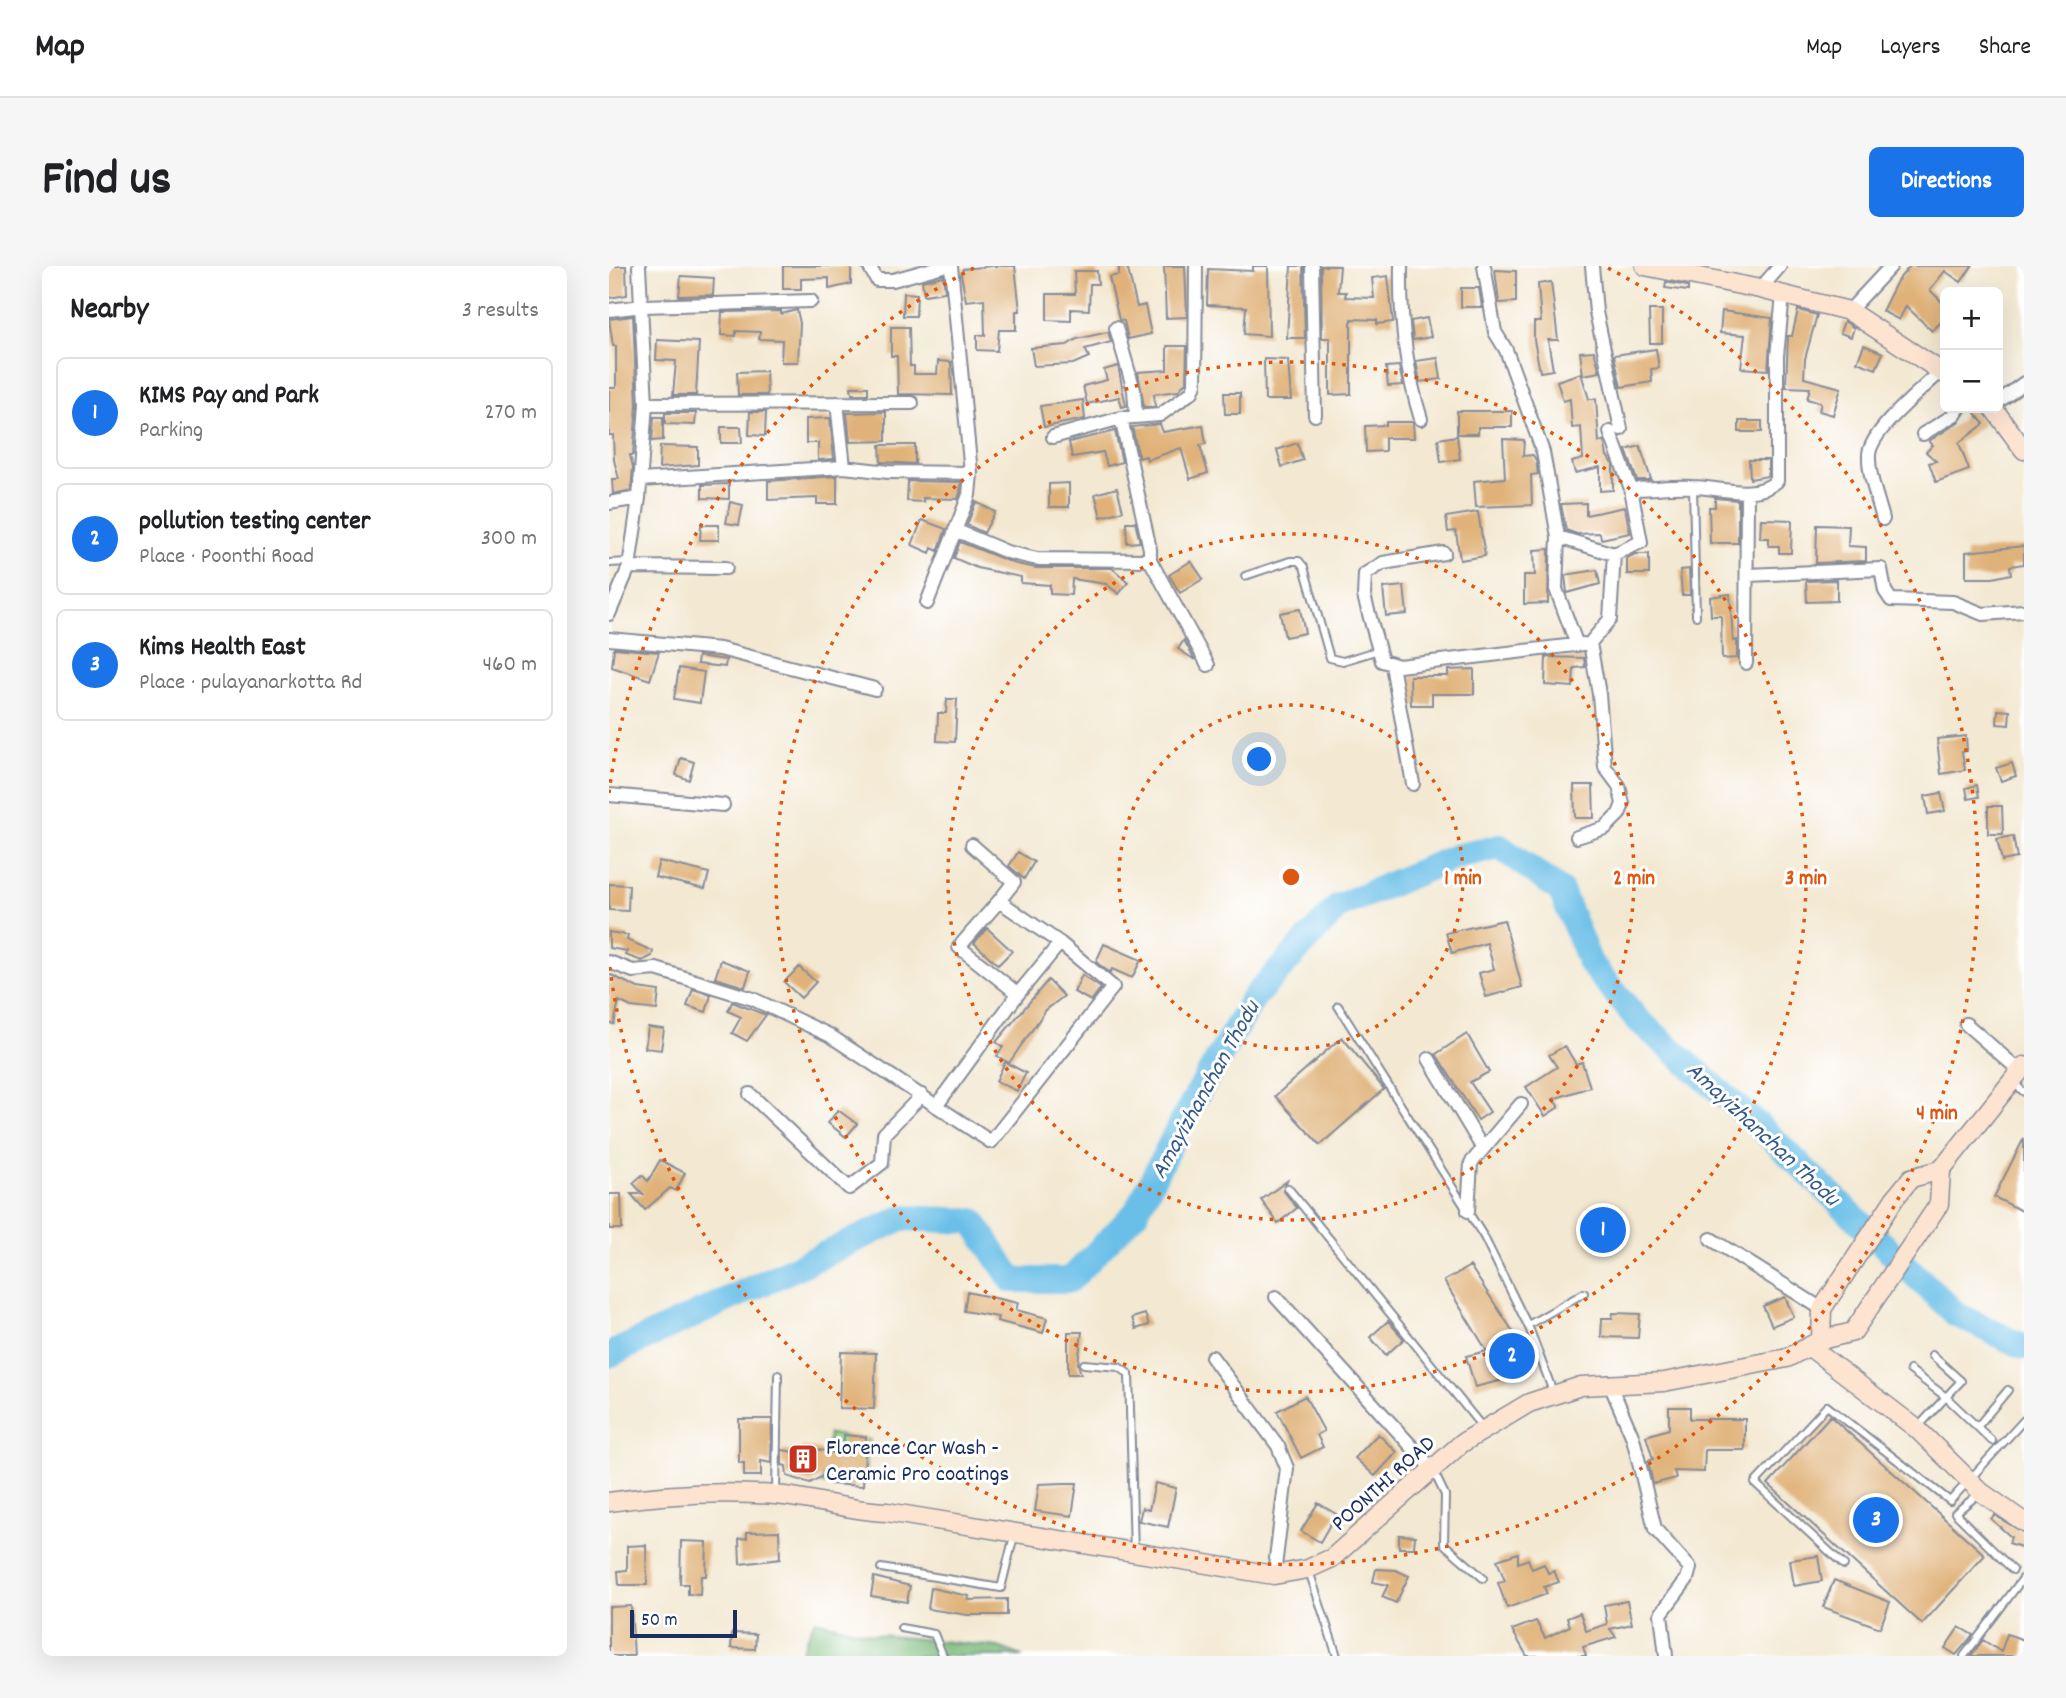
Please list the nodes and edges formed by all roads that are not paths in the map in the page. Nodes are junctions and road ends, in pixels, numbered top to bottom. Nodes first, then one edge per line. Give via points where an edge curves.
1 (639, 266) edge
2 (869, 266) edge
3 (943, 266) edge
4 (951, 266) edge
5 (1196, 266) edge
6 (1313, 266) edge
7 (1401, 266) edge
8 (1484, 266) edge
9 (1592, 266) edge
10 (1646, 266) edge
11 (1780, 266) edge
12 (1891, 266) edge
13 (1672, 269) edge
14 (1759, 289) junction
15 (1783, 295) junction
16 (811, 300) dead end
17 (643, 306) junction
18 (609, 310) edge
19 (1849, 311) junction
20 (1116, 328) dead end
21 (1940, 371) edge
22 (1940, 376) edge
23 (2024, 383) edge
24 (2003, 398) edge
25 (912, 402) dead end
26 (837, 403) junction
27 (646, 404) junction
28 (1955, 413) edge
29 (1997, 413) edge
30 (1315, 415) dead end
31 (1136, 417) junction
32 (1121, 418) junction
33 (1421, 419) dead end
34 (1923, 434) dead end
35 (1053, 437) dead end
36 (2024, 450) edge
37 (844, 467) junction
38 (971, 473) junction
39 (640, 480) junction
40 (1693, 487) junction
41 (1631, 489) junction
42 (1747, 492) junction
43 (639, 498) junction
44 (609, 503) edge
45 (1883, 519) dead end
46 (955, 530) junction
47 (1558, 537) junction
48 (1444, 553) dead end
49 (1614, 554) junction
50 (1150, 560) junction
51 (609, 563) edge
52 (629, 565) junction
53 (726, 568) dead end
54 (1748, 575) junction
55 (1245, 576) dead end
56 (927, 603) dead end
57 (2024, 611) edge
58 (609, 614) edge
59 (1696, 616) dead end
60 (609, 639) edge
61 (1584, 644) junction
62 (1379, 650) junction
63 (1746, 663) dead end
64 (1208, 665) dead end
65 (1392, 665) junction
66 (875, 689) dead end
67 (1413, 784) dead end
68 (609, 795) edge
69 (723, 805) dead end
70 (1577, 836) dead end
71 (972, 845) dead end
72 (999, 901) junction
73 (1060, 943) junction
74 (609, 962) edge
75 (1018, 994) junction
76 (1338, 1006) dead end
77 (1966, 1024) dead end
78 (1429, 1059) dead end
79 (2020, 1077) edge
80 (750, 1094) dead end
81 (922, 1095) junction
82 (1521, 1104) dead end
83 (937, 1105) junction
84 (1483, 1149) junction
85 (1941, 1170) junction
86 (1288, 1188) dead end
87 (1468, 1212) junction
88 (1711, 1239) dead end
89 (1584, 1293) dead end
90 (1276, 1297) dead end
91 (1827, 1302) junction
92 (1528, 1325) junction
93 (1816, 1344) junction
94 (1932, 1355) dead end
95 (1212, 1357) dead end
96 (1084, 1364) dead end
97 (1910, 1370) dead end
98 (778, 1375) dead end
99 (1609, 1382) junction
100 (2008, 1390) dead end
101 (1553, 1394) junction
102 (1946, 1397) junction
103 (2024, 1420) edge
104 (1978, 1426) junction
105 (1483, 1428) junction
106 (1917, 1429) junction
107 (1992, 1441) dead end
108 (1433, 1470) junction
109 (1975, 1486) junction
110 (776, 1495) junction
111 (1950, 1501) junction
112 (609, 1502) edge
113 (1958, 1510) junction
114 (2024, 1522) edge
115 (1014, 1534) junction
116 (1134, 1553) junction
117 (1844, 1565) dead end
118 (881, 1568) dead end
119 (1308, 1569) junction
120 (2013, 1570) dead end
121 (1274, 1575) junction
122 (2024, 1577) edge
123 (1483, 1578) dead end
124 (901, 1628) dead end
125 (943, 1656) edge
126 (1337, 1656) edge
127 (1666, 1656) edge
128 (1964, 1656) edge

1 - 17 street
2 - 3 street via 877,280
4 - 38 street
5 - 31 street via 1192,392 1160,415
6 - 30 street
7 - 33 street via 1400,323 1409,382
8 - 47 street via 1495,332 1506,350 1543,452
9 - 41 street via 1615,430
10 - 13 main road
11 - 14 street
12 - 19 street
13 - 14 main road
14 - 15 main road
15 - 19 main road
15 - 42 street via 1777,356 1777,481 1769,489
16 - 17 street
17 - 18 street
17 - 27 street
19 - 21 main road
20 - 31 street via 1134,390
22 - 45 street via 1873,438 1869,457
23 - 24 street
25 - 26 street
26 - 27 street
26 - 37 street
27 - 39 street
28 - 34 street
29 - 36 main road
31 - 32 street
32 - 35 street
32 - 50 street
37 - 38 street
37 - 39 street
38 - 46 street
39 - 43 street
40 - 41 street
40 - 42 street
40 - 59 lane
41 - 49 street via 1641,542
42 - 54 street
43 - 44 street
43 - 52 street
46 - 50 street via 1037,559
46 - 56 street
47 - 49 street
47 - 61 street via 1556,589
48 - 62 street via 1383,563 1365,573 1364,596
49 - 61 street via 1609,619
50 - 64 street
51 - 52 lane
52 - 53 street
52 - 58 street
54 - 57 street via 1881,569 1891,600 1953,602 1983,614
54 - 63 street
55 - 62 lane via 1290,561 1302,562 1330,658 1343,661
60 - 66 street via 720,649
61 - 65 street
61 - 70 street via 1599,694 1605,766 1619,786 1623,804 1605,828
62 - 65 street via 1382,660
65 - 67 street
68 - 69 street
71 - 72 street via 1014,882
72 - 73 street
72 - 75 street via 959,947
73 - 75 street
73 - 83 street via 1113,987 992,1142
74 - 81 street via 633,971 656,969 753,999 829,1035
75 - 83 street
76 - 87 lane
77 - 79 street
78 - 84 street
79 - 85 main road
80 - 81 street via 849,1188 882,1163 884,1134
81 - 83 street
82 - 84 street
84 - 87 street via 1471,1163
85 - 91 main road via 1911,1178
85 - 93 main road, POONTHI ROAD via 1939,1204 1853,1332
86 - 105 lane
87 - 92 lane
88 - 91 street
89 - 92 lane
90 - 108 street
91 - 93 main road
92 - 101 lane
93 - 99 main road, POONTHI ROAD via 1787,1358 1664,1382
93 - 106 main road
94 - 102 lane via 1961,1381
95 - 121 street via 1278,1446 1287,1468
96 - 116 lane via 1119,1367 1129,1374
97 - 102 lane
98 - 110 lane
99 - 101 main road, POONTHI ROAD
99 - 127 street via 1633,1438 1655,1529 1690,1567 1687,1579 1661,1614
100 - 104 lane
101 - 105 main road, POONTHI ROAD
102 - 104 lane
102 - 106 lane
103 - 109 lane
104 - 107 lane
105 - 108 main road, POONTHI ROAD
106 - 109 main road
108 - 119 main road, POONTHI ROAD via 1332,1558
108 - 123 lane via 1445,1495 1444,1544
109 - 111 lane
109 - 113 lane
109 - 114 main road
110 - 112 main road, POONTHI ROAD via 664,1494
110 - 115 main road, POONTHI ROAD
111 - 113 lane
111 - 117 lane via 1826,1406 1755,1483
113 - 120 lane via 1955,1514
115 - 116 main road, POONTHI ROAD
115 - 118 lane via 1002,1588
116 - 121 main road, POONTHI ROAD
119 - 121 main road, POONTHI ROAD
119 - 126 lane
122 - 128 lane
124 - 125 lane via 934,1634

